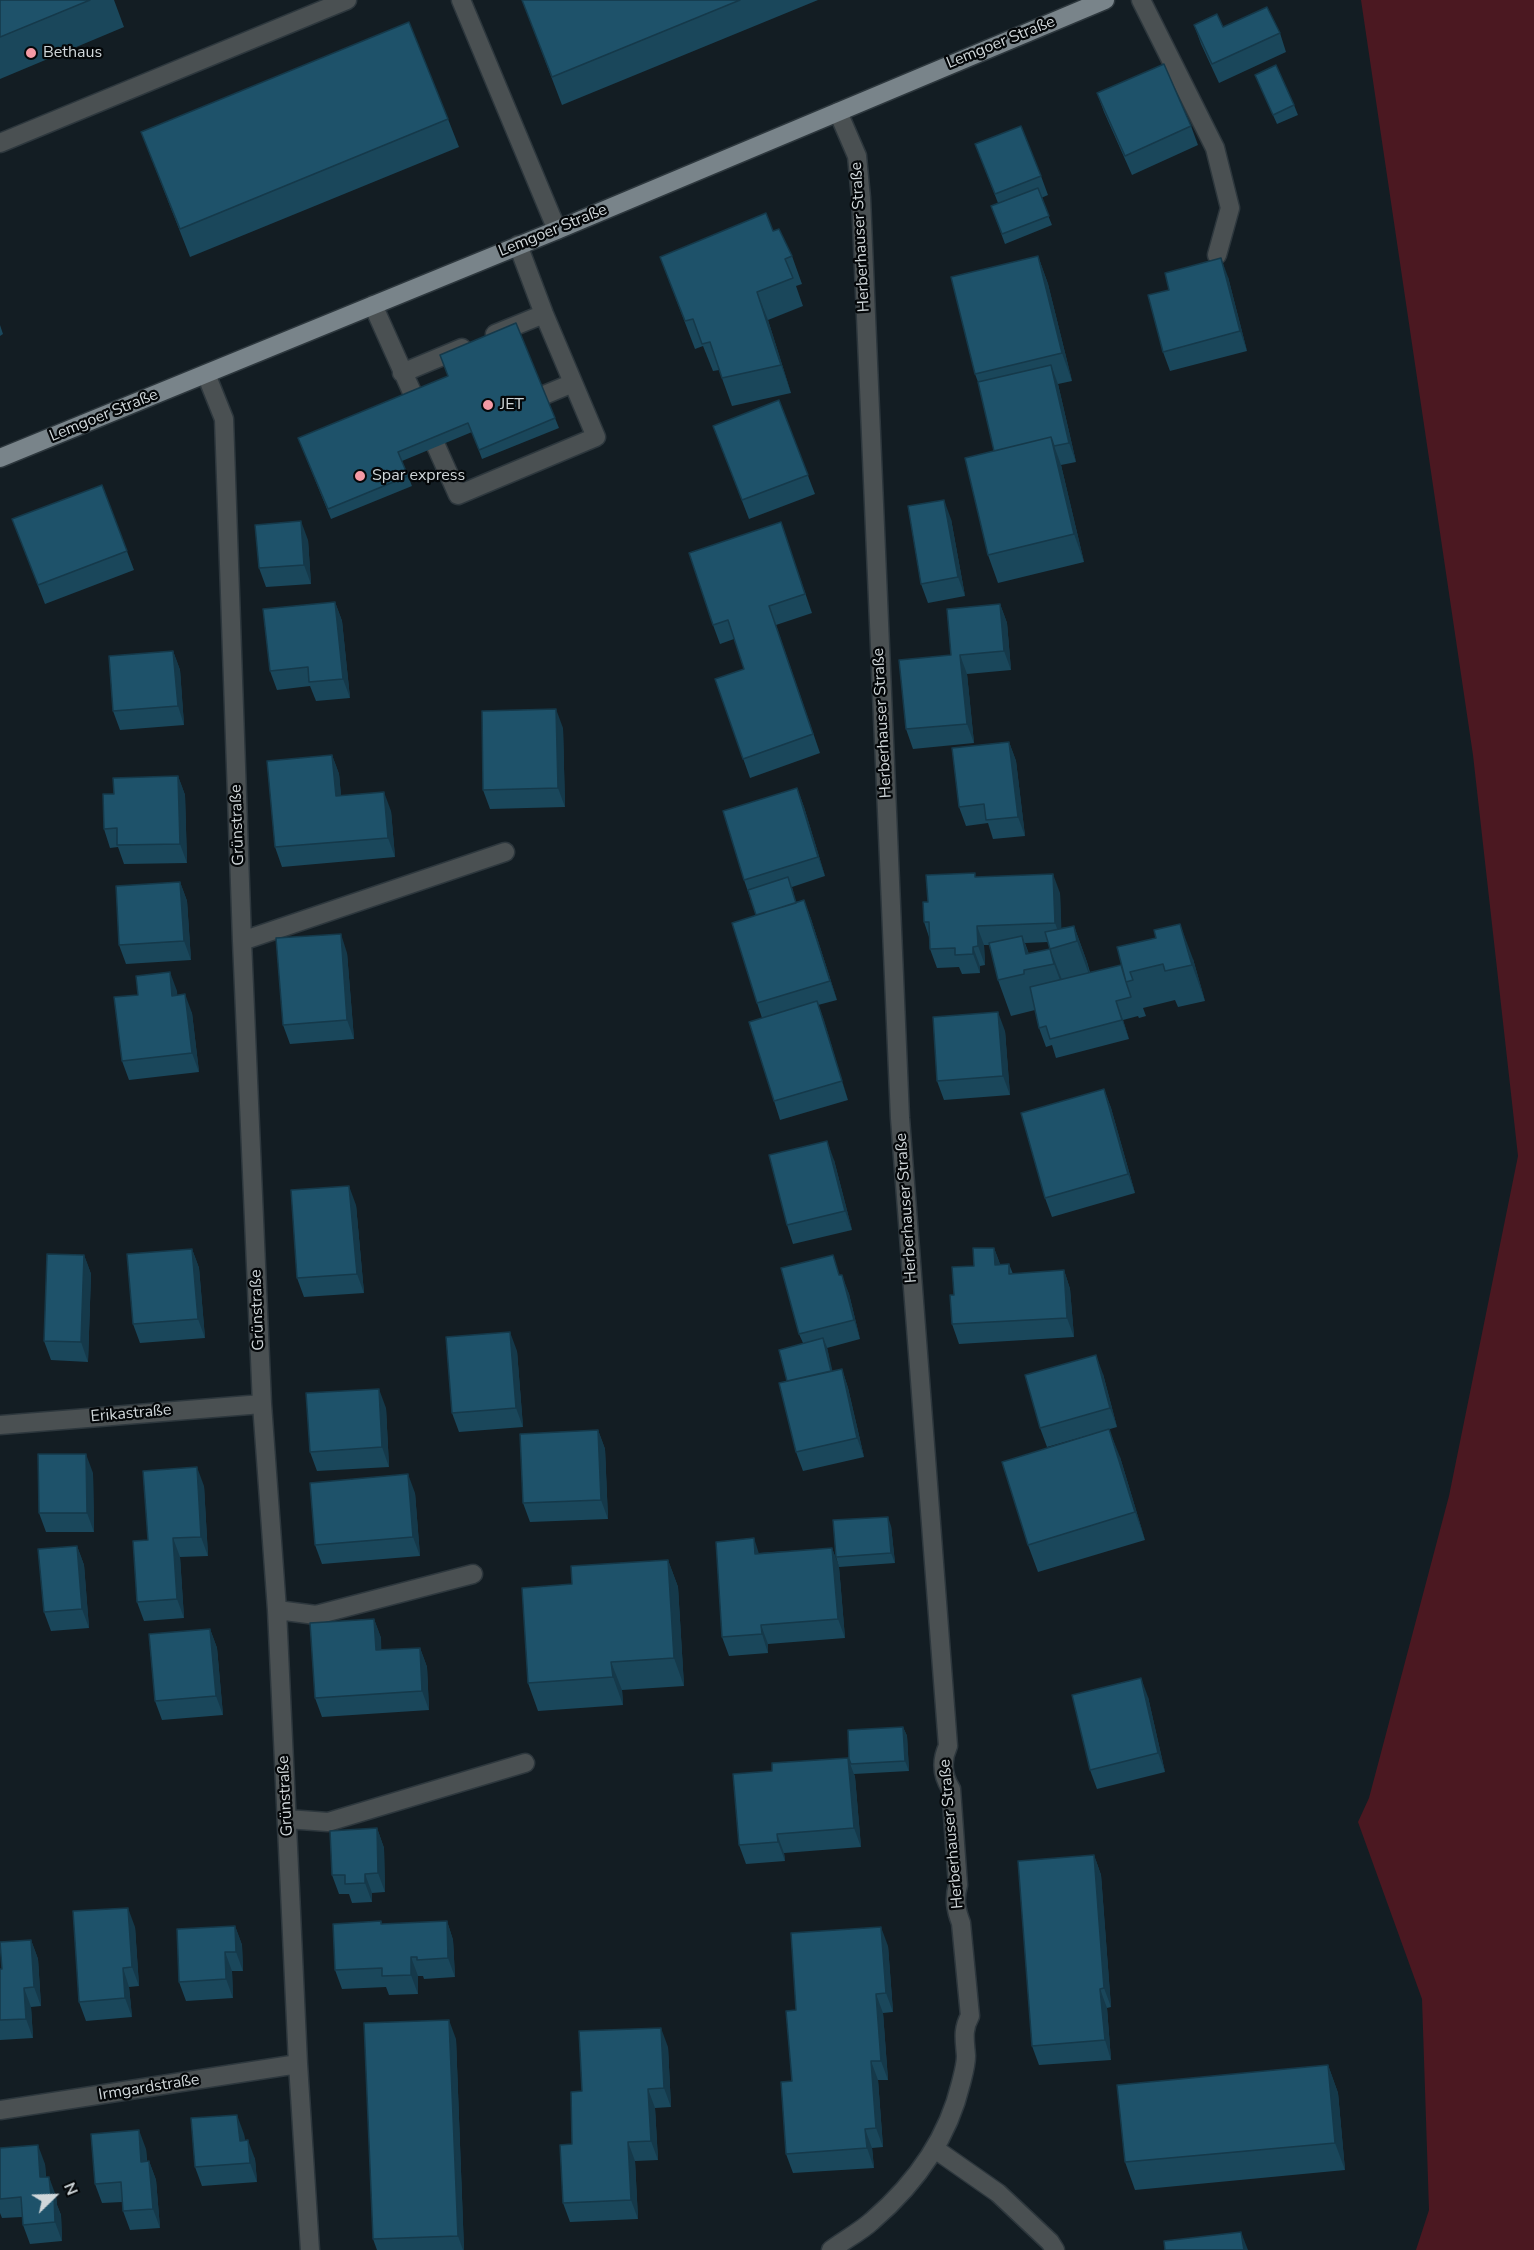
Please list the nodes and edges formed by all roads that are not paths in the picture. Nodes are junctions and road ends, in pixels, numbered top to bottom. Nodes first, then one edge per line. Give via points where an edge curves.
1 (347, 0) edge
2 (461, 0) edge
3 (1105, 0) edge
4 (1141, 0) edge
5 (838, 112) junction
6 (0, 143) edge
7 (557, 230) junction
8 (518, 245) junction
9 (1217, 255) dead end
10 (374, 305) junction
11 (544, 314) junction
12 (402, 373) junction
13 (206, 374) junction
14 (573, 383) junction
15 (509, 410) edge
16 (0, 458) edge
17 (505, 852) dead end
18 (242, 941) junction
19 (262, 1404) junction
20 (0, 1425) edge
21 (473, 1574) dead end
22 (277, 1610) junction
23 (525, 1763) dead end
24 (287, 1819) junction
25 (298, 2064) junction
26 (0, 2110) edge
27 (935, 2149) junction
28 (310, 2250) edge
29 (831, 2250) edge
30 (1055, 2250) edge

1 - 6 street
2 - 7 street
3 - 5 main road, Lemgoer Straße
4 - 9 street via 1215,148 1230,208
5 - 7 main road, Lemgoer Straße
5 - 27 street, Herberhauser Straße via 857,156 861,198 900,1118 948,1746 944,1778 951,1789 958,1885 956,1910 961,1923 970,2016 964,2027 966,2056 952,2117
7 - 8 main road, Lemgoer Straße
8 - 10 main road, Lemgoer Straße
8 - 11 street
10 - 12 street
10 - 13 main road, Lemgoer Straße
11 - 12 street
11 - 14 street
12 - 14 street via 439,438 458,495 596,437
13 - 16 main road, Lemgoer Straße
13 - 18 street, Grünstraße via 224,419
14 - 15 street
17 - 18 street
18 - 19 street, Grünstraße
19 - 20 street, Erikastraße
19 - 22 street, Grünstraße
21 - 22 street via 316,1615
22 - 24 street, Grünstraße
23 - 24 street via 328,1822
24 - 25 street, Grünstraße
25 - 26 street, Irmgardstraße
25 - 28 street, Grünstraße
27 - 29 street, Herberhauser Straße via 902,2192 871,2222
27 - 30 street via 998,2193

